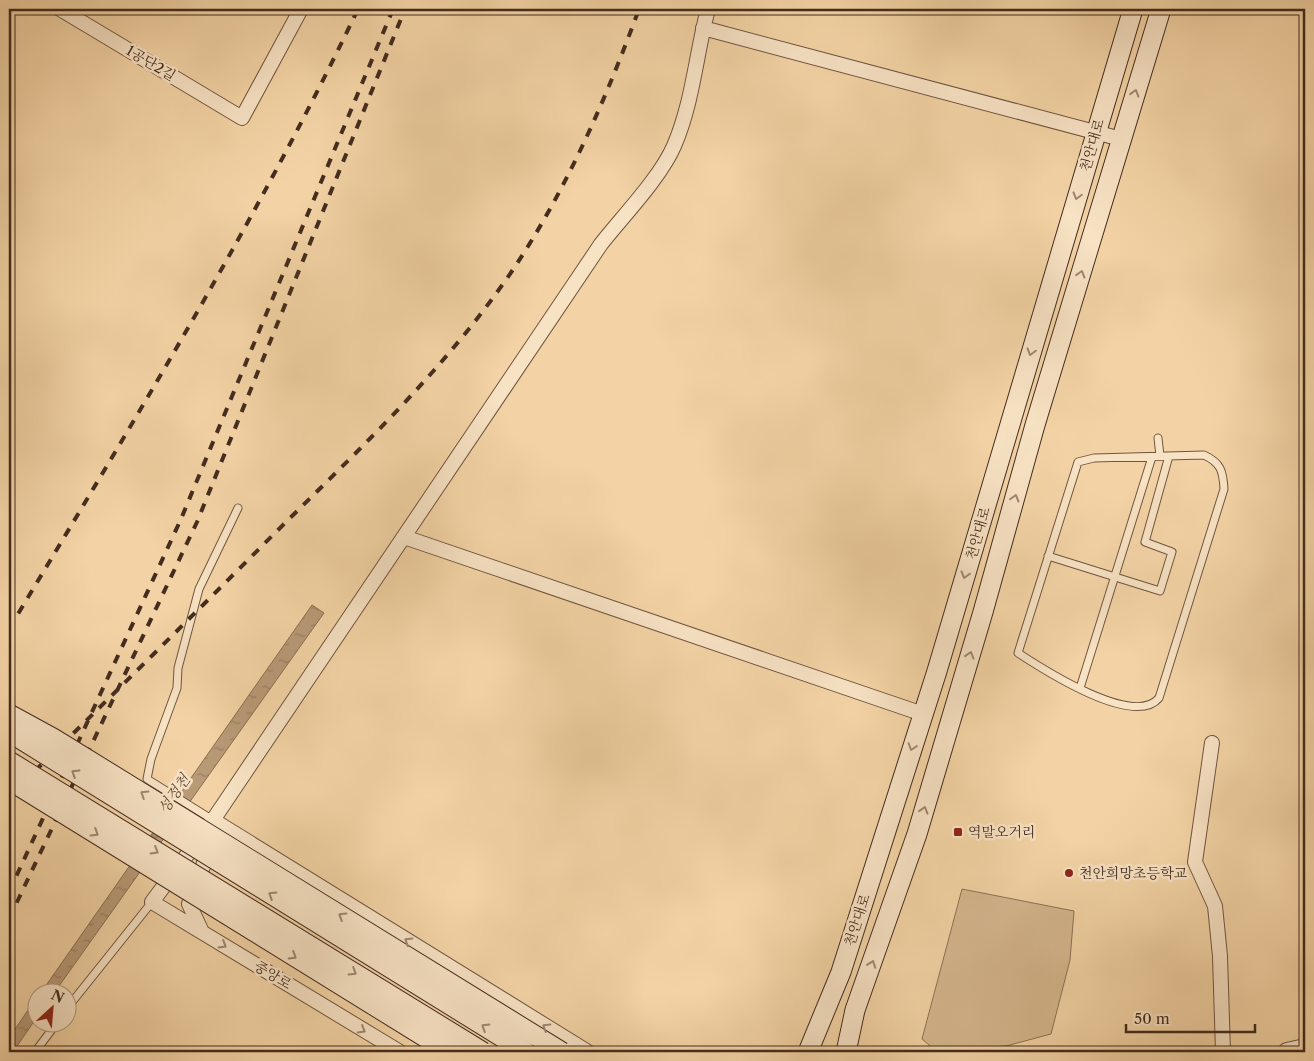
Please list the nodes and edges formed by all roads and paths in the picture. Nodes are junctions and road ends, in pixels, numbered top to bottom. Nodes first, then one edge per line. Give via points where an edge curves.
1 (60, 9) edge
2 (300, 9) edge
3 (708, 9) edge
4 (1133, 9) edge
5 (1161, 9) edge
6 (703, 28) junction
7 (1096, 133) junction
8 (1121, 139) junction
9 (1158, 438) dead end
10 (1156, 456) junction
11 (1169, 456) junction
12 (238, 508) dead end
13 (404, 538) junction
14 (1048, 556) junction
15 (1115, 577) junction
16 (1080, 688) junction
17 (9, 714) edge
18 (923, 714) junction
19 (9, 732) edge
20 (1212, 743) dead end
21 (9, 761) edge
22 (9, 780) edge
23 (213, 820) junction
24 (256, 847) junction
25 (203, 867) junction
26 (152, 902) junction
27 (202, 932) junction
28 (78, 994) edge
29 (855, 1010) junction
30 (818, 1027) junction
31 (48, 1034) edge
32 (1305, 1048) edge
33 (395, 1051) edge
34 (35, 1052) edge
35 (449, 1052) edge
36 (483, 1052) edge
37 (526, 1052) edge
38 (562, 1052) edge
39 (588, 1052) edge
40 (796, 1052) edge
41 (808, 1052) edge
42 (832, 1052) edge
43 (846, 1052) edge
44 (1223, 1052) edge
45 (1287, 1052) edge

1 - 2 street, 1공단2길 via 242,118
3 - 6 street
4 - 7 main road, 천안대로
8 -> 5 main road, 천안대로
6 - 7 street
6 - 13 street via 686,114 673,148 601,244
7 - 8 street
7 -> 18 main road, 천안대로
29 -> 8 main road, 천안대로 via 919,824
9 - 10 lane
10 - 11 lane
10 - 14 lane via 1094,458 1078,462
10 - 15 lane
11 - 15 lane via 1145,542 1172,552 1160,592
11 - 16 lane via 1204,455 1215,460 1223,469 1224,489 1159,698 1154,704 1141,707 1100,698
12 - 23 lane via 199,589 178,668 177,688 151,759 147,780
13 - 18 street
13 - 23 street
14 - 15 lane
14 - 16 lane via 1018,653
15 - 16 lane
38 -> 17 main road, bridge
18 -> 30 main road, 천안대로 via 841,972
37 -> 19 main road, bridge
20 - 44 street via 1195,862 1215,906
21 -> 36 main road, bridge
22 -> 35 main road, bridge
23 - 24 street
23 - 25 street
23 - 26 street
24 - 25 street via 219,850
39 -> 24 street
25 - 27 street via 189,904
26 - 27 street, 중앙로
26 - 28 lane
27 -> 33 street, 중앙로
29 - 42 main road
29 - 43 main road
30 - 40 main road
30 - 41 main road, 천안대로
31 - 34 lane
32 - 45 street

